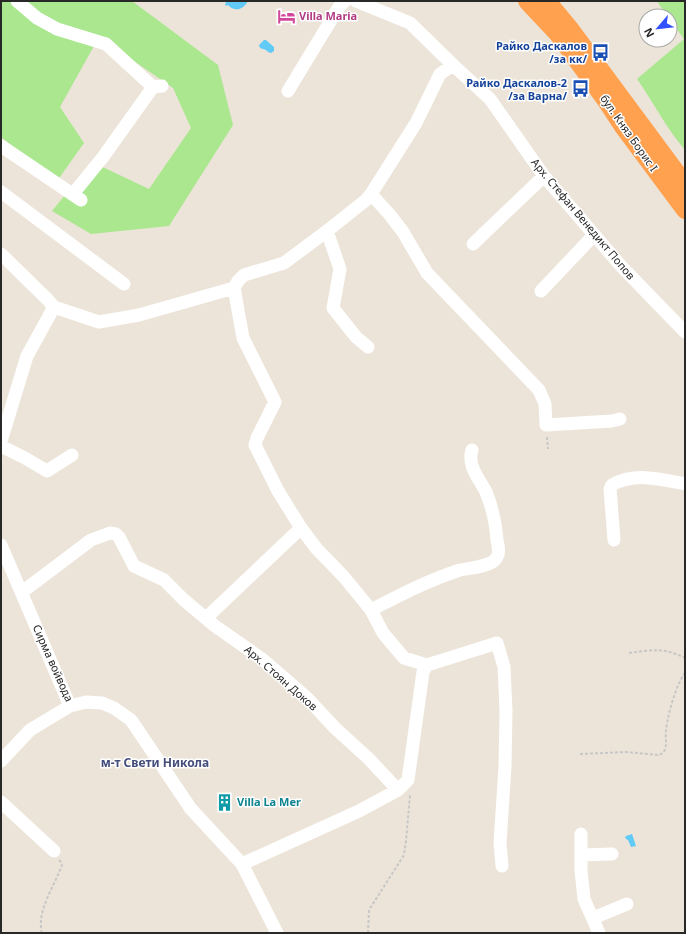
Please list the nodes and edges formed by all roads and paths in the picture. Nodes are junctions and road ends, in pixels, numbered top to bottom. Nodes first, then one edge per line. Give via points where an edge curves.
1 (17, 1) edge
2 (345, 1) edge
3 (356, 1) edge
4 (527, 1) edge
5 (547, 1) edge
6 (453, 65) junction
7 (288, 91) dead end
8 (1, 146) edge
9 (544, 176) junction
10 (685, 184) edge
11 (1, 192) edge
12 (371, 194) junction
13 (685, 210) edge
14 (327, 231) junction
15 (594, 235) junction
16 (473, 244) dead end
17 (1, 254) edge
18 (124, 284) dead end
19 (234, 288) junction
20 (540, 291) dead end
21 (54, 308) junction
22 (685, 332) edge
23 (368, 347) dead end
24 (620, 419) dead end
25 (1, 441) edge
26 (1, 446) edge
27 (472, 450) dead end
28 (72, 455) dead end
29 (685, 484) edge
30 (302, 528) junction
31 (614, 540) dead end
32 (1, 545) edge
33 (22, 592) junction
34 (371, 610) junction
35 (206, 618) junction
36 (629, 653) dead end
37 (685, 658) edge
38 (427, 665) junction
39 (685, 673) edge
40 (70, 706) junction
41 (580, 754) dead end
42 (1, 761) edge
43 (408, 780) junction
44 (398, 790) junction
45 (1, 802) edge
46 (582, 834) dead end
47 (54, 852) joint
48 (612, 854) dead end
49 (581, 855) junction
50 (242, 864) junction
51 (502, 866) dead end
52 (627, 904) dead end
53 (597, 928) edge
54 (42, 933) edge
55 (277, 933) edge
56 (368, 933) edge

1 - 8 street via 37,18 57,29 106,44 158,87 103,157 77,197
2 - 7 street
3 - 6 street, Арх. Стефан Венедикт Попов via 410,23
4 - 13 highway, бул. Княз Борис I via 558,34
5 - 10 highway, бул. Княз Борис I
6 - 9 street, Арх. Стефан Венедикт Попов via 490,99
6 - 12 street via 440,74 416,123
9 - 15 street, Арх. Стефан Венедикт Попов
9 - 16 street
11 - 18 street
12 - 14 street
12 - 24 street via 403,232 427,273 539,390 545,404 546,425
14 - 19 street via 284,263 244,275
14 - 23 street via 340,269 333,308 356,337
15 - 20 street
15 - 22 street, Арх. Стефан Венедикт Попов
17 - 21 street
19 - 21 street via 140,316 98,322
19 - 30 street via 243,338 274,402 255,445 278,491
21 - 25 street via 28,356
26 - 28 street via 48,471
27 - 34 street via 472,466 486,492 496,524 499,553 496,560 426,582
29 - 31 street via 644,477 627,478 612,485 610,489
30 - 34 street via 316,548
30 - 35 street
32 - 33 street, Сирма войвода
33 - 35 street, Арх. Стоян Доков via 91,540 110,533 119,537 134,566 164,580
33 - 40 street, Сирма войвода
34 - 38 street via 383,633 404,658
35 - 44 street, Арх. Стоян Доков via 262,659 307,698
36 - 37 path via 661,650
38 - 43 street via 423,672
38 - 51 street via 497,643 504,667 506,711 500,843
39 - 41 path via 672,702 663,753
40 - 42 street via 30,730
40 - 50 street, Сирма войвода via 86,702 102,703 132,720 191,809
43 - 44 street
43 - 56 path via 410,799 404,855 369,910
44 - 50 street via 359,811
45 - 47 street
46 - 49 street
47 - 54 path via 62,865 42,915
48 - 49 street
49 - 53 street via 584,899
50 - 55 street, Сирма войвода
52 - 53 street via 598,916

